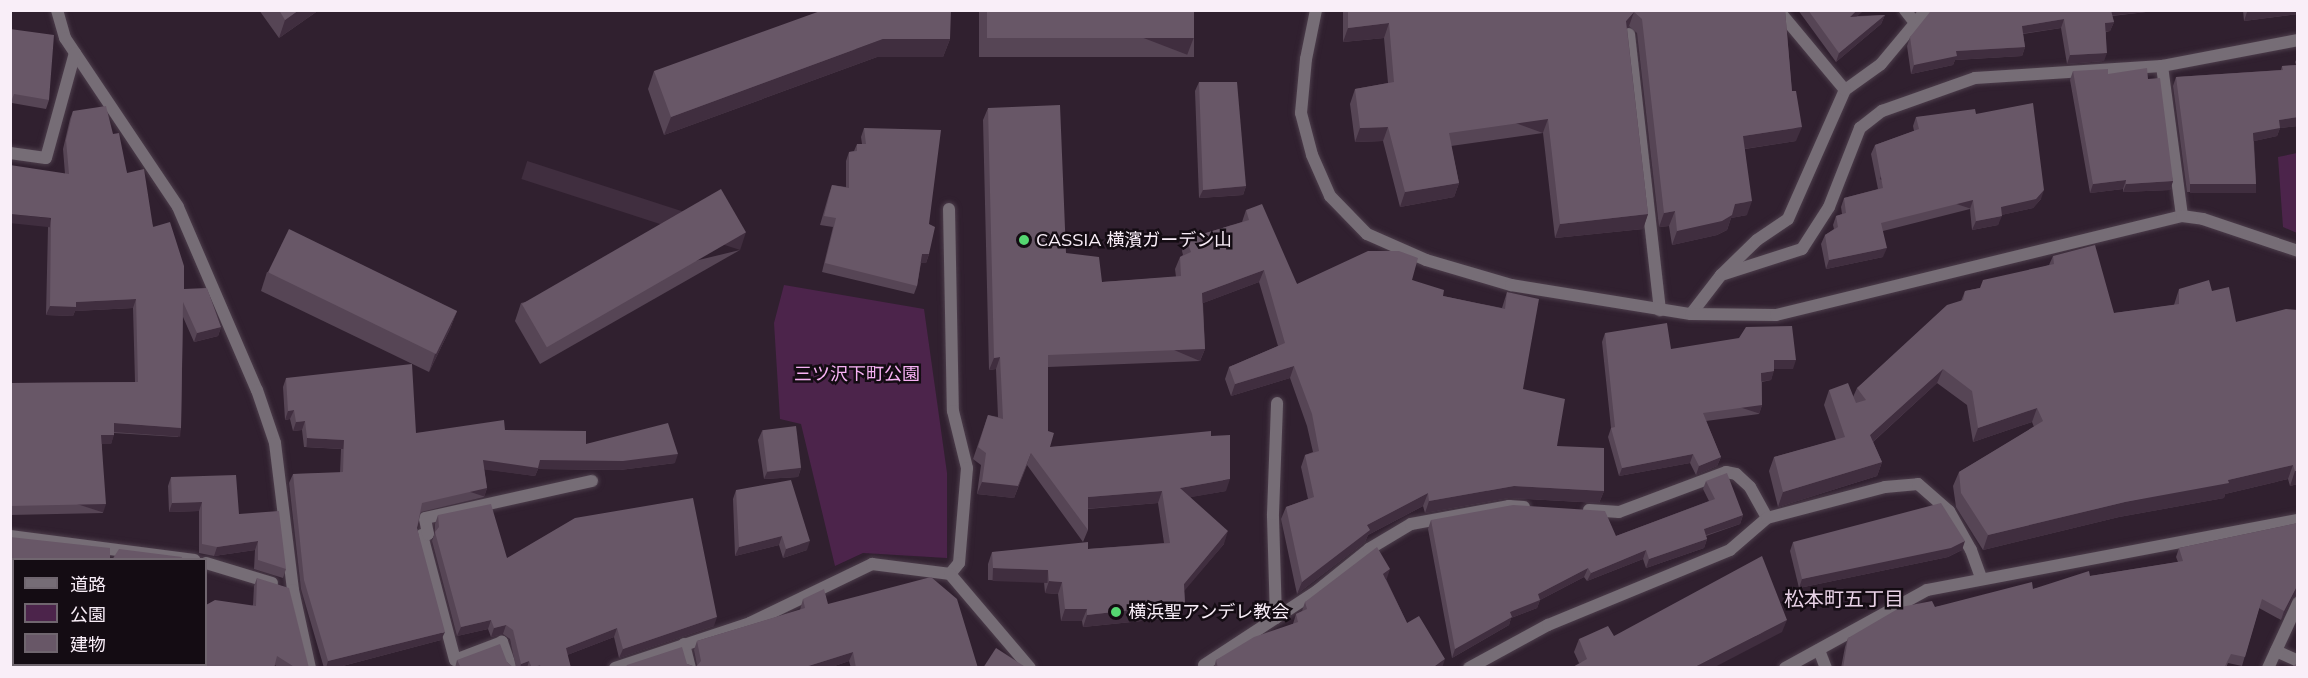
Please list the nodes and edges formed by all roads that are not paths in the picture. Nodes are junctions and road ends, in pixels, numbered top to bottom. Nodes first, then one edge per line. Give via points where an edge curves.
1 (57, 10) edge
2 (1316, 10) edge
3 (1778, 10) edge
4 (1905, 10) edge
5 (1926, 10) edge
6 (1916, 23) junction
7 (1629, 34) edge
8 (2298, 40) edge
9 (75, 53) junction
10 (2162, 66) junction
11 (1845, 90) junction
12 (10, 153) edge
13 (949, 209) dead end
14 (2182, 216) junction
15 (2298, 251) edge
16 (1721, 275) junction
17 (1660, 310) junction
18 (1691, 314) junction
19 (1277, 404) dead end
20 (592, 481) dead end
21 (1542, 508) edge
22 (1575, 510) edge
23 (1767, 518) junction
24 (2298, 520) edge
25 (10, 536) edge
26 (179, 558) edge
27 (207, 563) edge
28 (950, 574) junction
29 (1981, 578) junction
30 (293, 590) junction
31 (2298, 603) edge
32 (1276, 618) junction
33 (684, 644) junction
34 (1819, 650) junction
35 (2276, 651) junction
36 (2298, 661) edge
37 (1204, 664) dead end
38 (310, 668) edge
39 (511, 668) edge
40 (615, 668) edge
41 (690, 668) edge
42 (1030, 668) edge
43 (1469, 668) edge
44 (1785, 668) edge
45 (1826, 668) edge
46 (2268, 668) edge

1 - 9 street via 65,38
2 - 17 street via 1306,59 1302,113 1312,155 1330,196 1346,217 1367,234 1426,260 1512,285
3 - 11 street
4 - 6 street
5 - 6 street
6 - 11 street via 1881,64
7 - 17 street
8 - 10 street
9 - 12 street via 46,158
9 - 30 street via 177,207 257,390 275,443
10 - 14 street
10 - 16 street via 1975,78 1882,111 1860,128 1829,207 1802,249
11 - 16 street via 1788,219 1757,240
13 - 28 street via 953,411 967,468 959,563
14 - 15 street via 2203,219
14 - 18 street via 1776,315
16 - 18 street
17 - 18 street
19 - 32 street via 1272,514
20 - 39 street via 425,518 428,534 422,535 455,660 502,642
21 - 32 street via 1509,506 1411,524 1369,549
22 - 23 street via 1619,512 1726,472 1736,474 1750,487
23 - 29 street via 1885,487 1918,484 1949,511 1971,549
23 - 43 street via 1730,550 1548,625
24 - 29 street
25 - 26 street
27 - 30 street
28 - 33 street via 872,564 750,622
28 - 42 street
29 - 34 street via 1928,590
30 - 38 street
31 - 35 street
32 - 37 street
33 - 40 street
33 - 41 street
34 - 44 street
34 - 45 street
35 - 36 street
35 - 46 street

